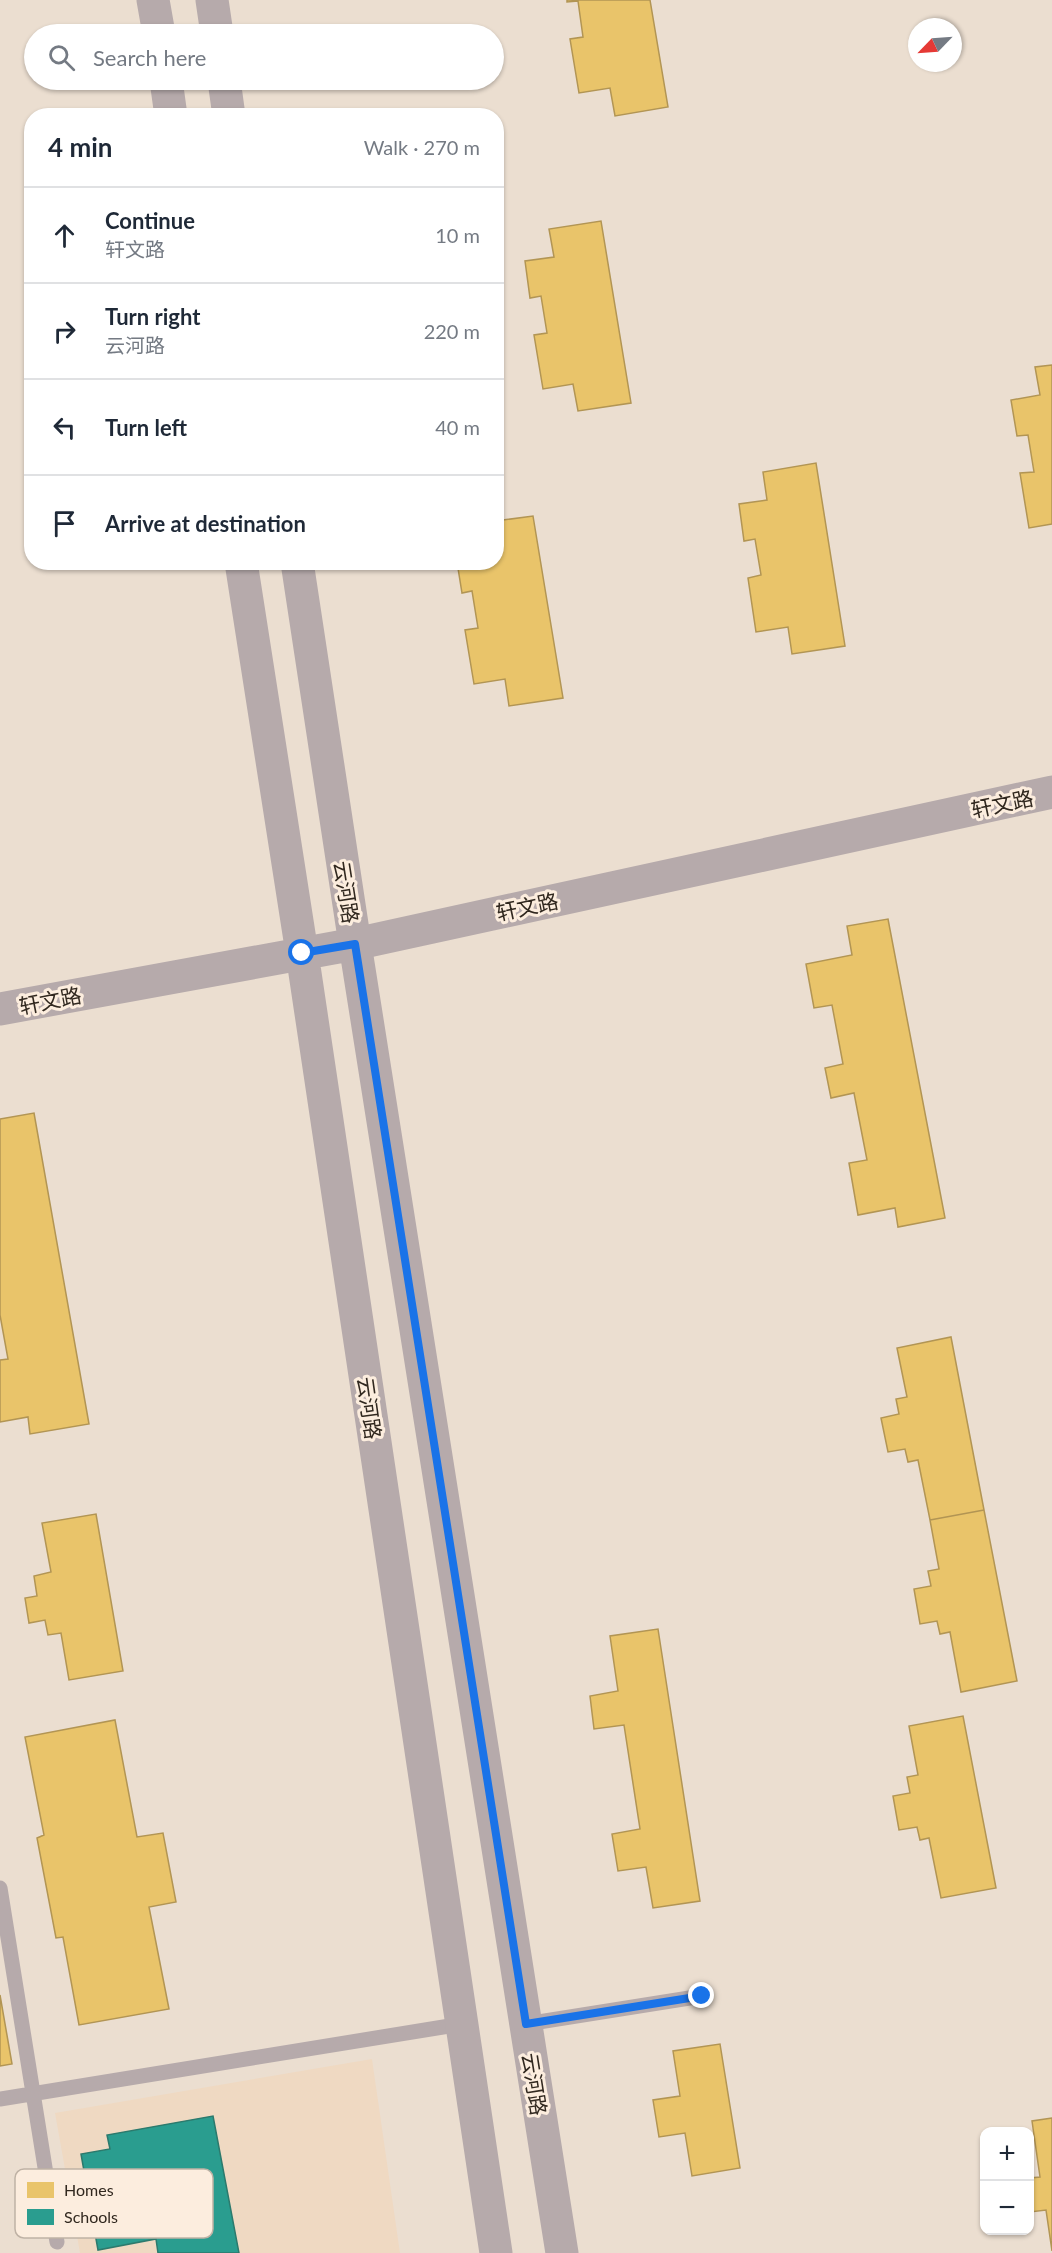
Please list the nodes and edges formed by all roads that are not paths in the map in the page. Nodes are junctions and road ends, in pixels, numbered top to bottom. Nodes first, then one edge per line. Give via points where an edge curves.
1 (153, 0) edge
2 (212, 0) edge
3 (157, 24) edge
4 (216, 24) edge
5 (167, 90) edge
6 (225, 90) edge
7 (170, 108) edge
8 (228, 108) edge
9 (242, 570) edge
10 (298, 570) edge
11 (1052, 792) edge
12 (355, 944) junction
13 (302, 953) junction
14 (0, 1009) edge
15 (0, 1888) edge
16 (702, 1996) dead end
17 (462, 2024) junction
18 (526, 2024) junction
19 (33, 2093) junction
20 (0, 2098) edge
21 (45, 2169) edge
22 (56, 2238) edge
23 (57, 2242) dead end
24 (496, 2253) edge
25 (562, 2253) edge

1 - 3 street
2 - 4 street
5 - 7 street
6 - 8 street
9 - 13 street, 云河路
10 - 12 street, 云河路
11 - 12 street, 轩文路
12 - 13 street, 轩文路
12 - 18 street, 云河路
13 - 14 street, 轩文路
13 - 17 street, 云河路
15 - 19 lane
16 - 18 lane
17 - 19 lane
17 - 24 street, 云河路
18 - 25 street, 云河路
19 - 20 lane
19 - 21 lane
22 - 23 lane

